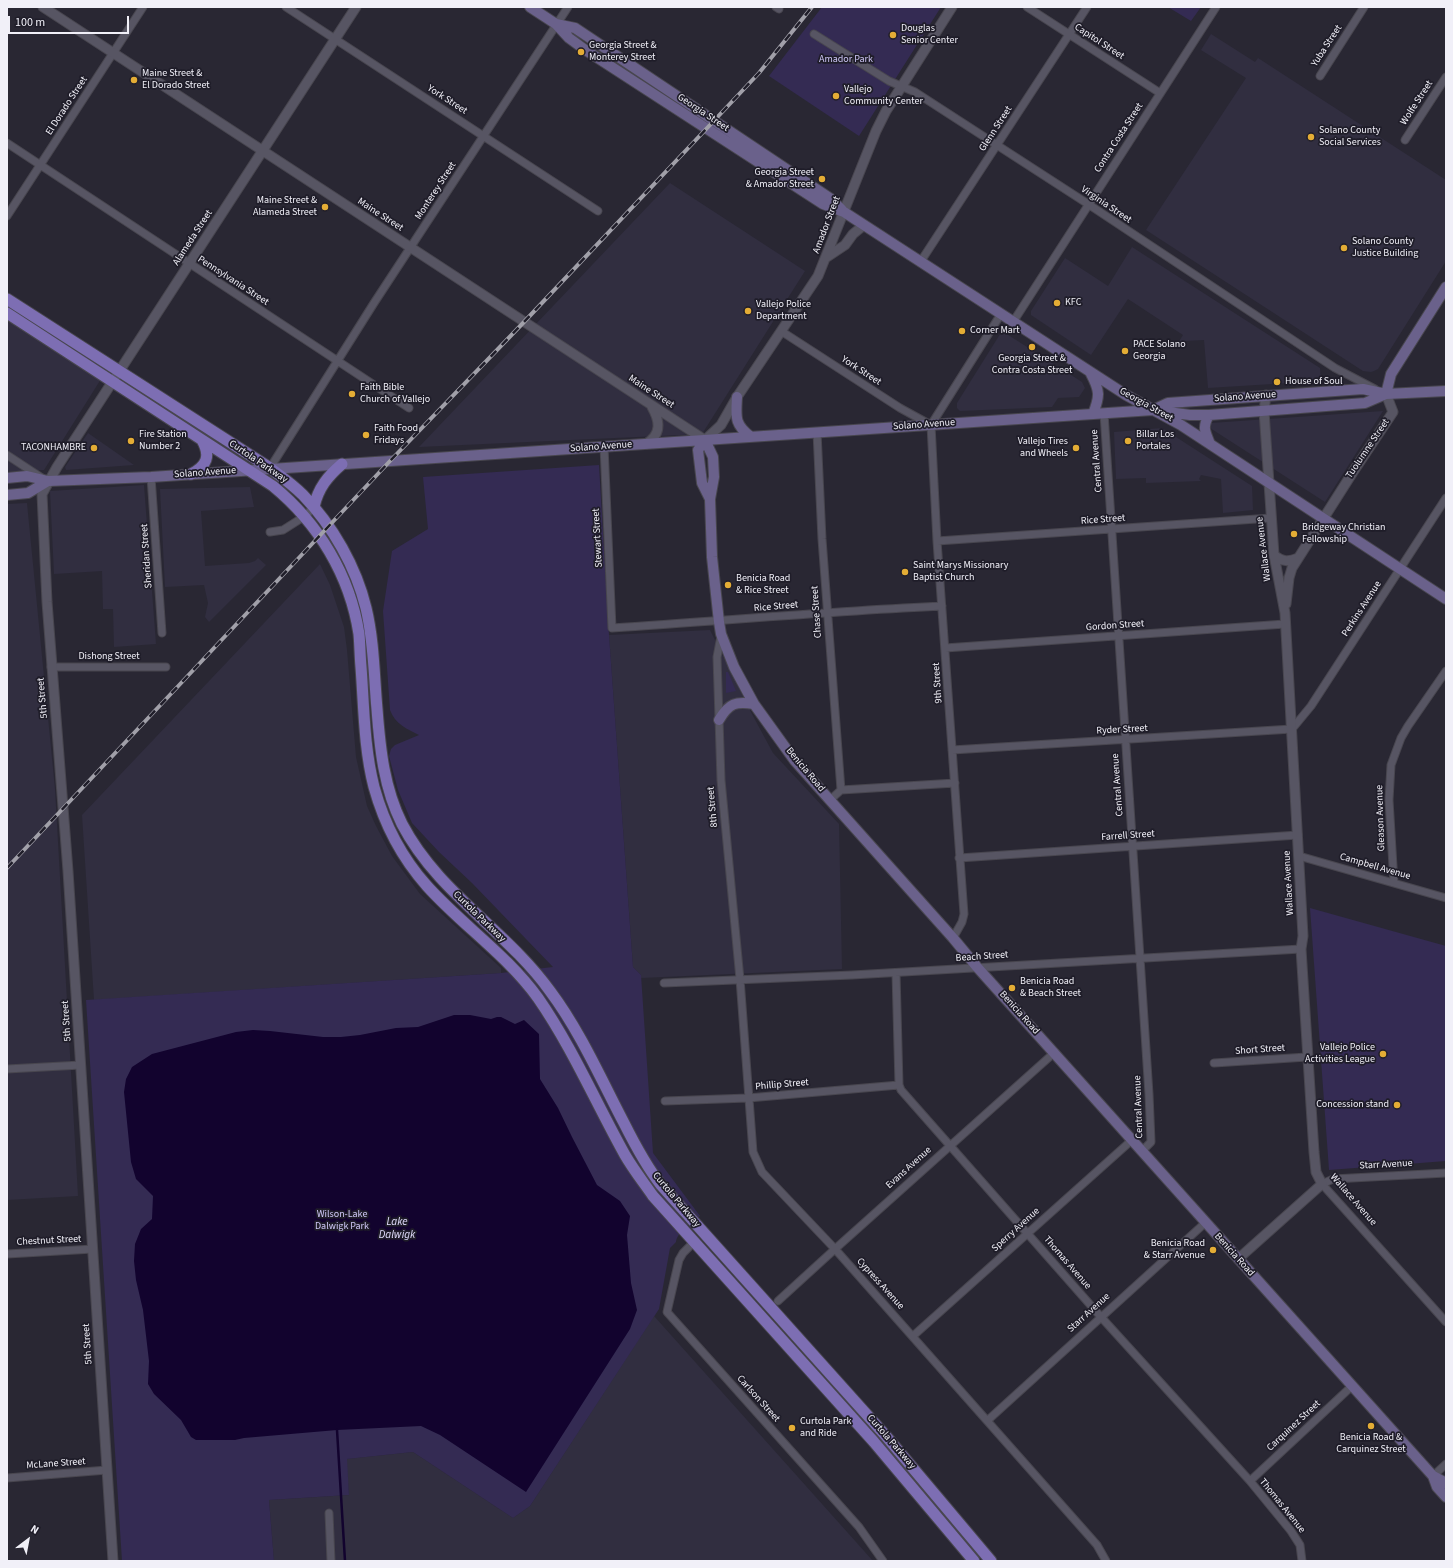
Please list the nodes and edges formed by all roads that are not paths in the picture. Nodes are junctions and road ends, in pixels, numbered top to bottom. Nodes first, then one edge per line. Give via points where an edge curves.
1 (43, 7) edge
2 (143, 7) edge
3 (286, 7) edge
4 (356, 7) edge
5 (530, 7) edge
6 (568, 7) edge
7 (952, 7) edge
8 (1027, 7) edge
9 (1088, 7) edge
10 (1216, 7) edge
11 (1364, 7) edge
12 (556, 24) junction
13 (814, 34) dead end
14 (1070, 35) junction
15 (335, 40) junction
16 (113, 53) junction
17 (1320, 76) dead end
18 (1446, 77) edge
19 (901, 86) junction
20 (1160, 93) junction
21 (484, 136) junction
22 (1405, 140) dead end
23 (7, 143) edge
24 (997, 145) junction
25 (262, 152) junction
26 (41, 164) junction
27 (1088, 204) junction
28 (598, 211) dead end
29 (844, 212) junction
30 (7, 216) edge
31 (864, 225) junction
32 (411, 248) junction
33 (827, 257) junction
34 (921, 261) junction
35 (189, 264) junction
36 (1446, 287) edge
37 (7, 299) edge
38 (7, 313) edge
39 (1001, 314) junction
40 (1013, 322) junction
41 (781, 331) junction
42 (338, 362) junction
43 (120, 371) junction
44 (1090, 372) junction
45 (113, 382) junction
46 (1446, 391) edge
47 (1386, 394) junction
48 (1266, 395) junction
49 (737, 397) junction
50 (650, 404) junction
51 (409, 408) dead end
52 (1153, 410) junction
53 (1264, 411) junction
54 (1098, 413) junction
55 (1209, 415) junction
56 (931, 425) junction
57 (817, 432) junction
58 (751, 437) junction
59 (202, 440) junction
60 (705, 440) junction
61 (646, 444) junction
62 (1210, 444) junction
63 (604, 446) junction
64 (7, 455) edge
65 (342, 464) junction
66 (270, 468) junction
67 (250, 470) junction
68 (191, 474) junction
69 (151, 476) junction
70 (7, 478) edge
71 (48, 481) junction
72 (1269, 483) junction
73 (7, 495) edge
74 (1446, 498) edge
75 (314, 507) junction
76 (305, 516) junction
77 (1271, 518) junction
78 (1323, 518) junction
79 (1111, 530) junction
80 (270, 532) dead end
81 (937, 541) junction
82 (1274, 555) junction
83 (1298, 558) junction
84 (1401, 569) junction
85 (1446, 599) edge
86 (942, 606) junction
87 (827, 613) junction
88 (1285, 614) junction
89 (719, 622) junction
90 (1285, 624) junction
91 (612, 628) joint
92 (162, 633) dead end
93 (722, 634) junction
94 (1118, 635) junction
95 (945, 648) junction
96 (51, 667) junction
97 (166, 667) dead end
98 (1446, 671) edge
99 (754, 704) junction
100 (719, 720) junction
101 (1292, 729) junction
102 (1124, 740) junction
103 (952, 750) junction
104 (955, 783) junction
105 (841, 790) junction
106 (830, 800) junction
107 (1298, 834) junction
108 (1132, 846) junction
109 (1299, 856) junction
110 (959, 858) junction
111 (1394, 883) junction
112 (1446, 898) edge
113 (953, 938) junction
114 (1301, 949) junction
115 (1139, 958) junction
116 (977, 967) junction
117 (896, 973) junction
118 (740, 979) junction
119 (664, 983) dead end
120 (1055, 1052) junction
121 (1307, 1057) junction
122 (1214, 1063) dead end
123 (81, 1065) junction
124 (7, 1069) edge
125 (899, 1085) junction
126 (748, 1098) junction
127 (666, 1101) dead end
128 (1132, 1140) junction
129 (950, 1146) junction
130 (1142, 1151) junction
131 (1446, 1173) edge
132 (1322, 1184) junction
133 (1205, 1223) junction
134 (1027, 1233) junction
135 (695, 1241) junction
136 (93, 1249) junction
137 (835, 1249) junction
138 (720, 1251) junction
139 (7, 1254) edge
140 (1238, 1260) junction
141 (778, 1301) dead end
142 (1101, 1317) junction
143 (1446, 1322) edge
144 (913, 1336) junction
145 (1352, 1386) junction
146 (988, 1420) junction
147 (1446, 1464) edge
148 (107, 1470) junction
149 (1433, 1476) junction
150 (7, 1478) edge
151 (1250, 1481) junction
152 (1446, 1483) edge
153 (1446, 1497) edge
154 (329, 1513) dead end
155 (882, 1559) edge
156 (113, 1561) edge
157 (331, 1561) edge
158 (974, 1561) edge
159 (991, 1561) edge
160 (1106, 1561) edge
161 (1302, 1561) edge

1 - 16 street, Maine Street
2 - 16 street, El Dorado Street
3 - 15 street, York Street
4 - 15 street, Alameda Street
5 - 12 main road, Georgia Street
6 - 12 street, Monterey Street
7 - 19 street, Amador Street
8 - 14 street, Capitol Street
9 - 14 street, Glenn Street
10 - 20 street, Contra Costa Street
11 - 17 street, Yuba Street
12 - 21 street, Monterey Street
12 - 29 main road, Georgia Street via 584,49 823,204
13 - 19 street, Virginia Street
14 - 20 street, Capitol Street
14 - 24 street, Glenn Street
15 - 21 street, York Street
15 - 25 street, Alameda Street
16 - 25 street, Maine Street
16 - 26 street, El Dorado Street
18 - 22 street, Wolfe Street
19 - 24 street, Virginia Street via 915,92
19 - 29 street, Amador Street via 876,131
20 - 27 street, Contra Costa Street
21 - 28 street, York Street
21 - 32 street, Monterey Street
23 - 26 street, Pennsylvania Street
24 - 27 street, Virginia Street
24 - 34 street, Glenn Street
25 - 32 street, Maine Street
25 - 35 street, Alameda Street
26 - 30 street, El Dorado Street
26 - 35 street, Pennsylvania Street
27 - 40 street, Contra Costa Street
27 - 47 street, Virginia Street via 1341,371
29 - 31 main road, Georgia Street
29 - 33 street, Amador Street
31 - 33 street via 852,234 845,245
31 - 34 main road, Georgia Street
32 - 42 street, Monterey Street
32 - 50 street, Maine Street
33 - 41 street, Amador Street via 818,276
34 - 39 main road, Georgia Street
35 - 42 street, Pennsylvania Street
35 - 43 street, Alameda Street
36 - 47 main road via 1391,374
37 - 43 main road, Curtola Parkway
38 - 45 main road, Curtola Parkway
39 - 40 main road, Georgia Street
39 - 56 street
40 - 44 main road, Georgia Street
41 - 49 street, Amador Street
41 - 56 street, York Street via 900,408
42 - 51 street, Pennsylvania Street
42 - 66 street, Monterey Street
43 - 45 street, Alameda Street
43 - 66 main road, Curtola Parkway
44 - 52 main road, Georgia Street
44 - 54 main road via 1097,385
45 - 59 main road, Curtola Parkway
45 - 71 street, Alameda Street
46 - 47 main road, Solano Avenue
47 - 48 main road, Solano Avenue via 1363,389
47 - 53 main road, Solano Avenue via 1365,403
47 - 78 street, Tuolumne Street via 1393,412
48 - 52 main road, Solano Avenue via 1168,403
48 - 53 street, Wallace Avenue
49 - 58 main road via 737,424
49 - 60 street, Amador Street via 721,425
50 - 60 street, Maine Street
50 - 61 street via 657,415 659,425
52 - 54 main road, Solano Avenue
52 - 55 main road, Solano Avenue via 1190,416
52 - 62 main road, Georgia Street via 1181,424
53 - 55 main road, Solano Avenue
53 - 72 street, Wallace Avenue
54 - 56 main road, Solano Avenue
54 - 79 street, Central Avenue
55 - 62 main road via 1204,423 1204,430
56 - 57 main road, Solano Avenue
56 - 81 street, 9th Street
57 - 58 main road, Solano Avenue
57 - 87 street, Chase Street
58 - 60 main road, Solano Avenue
59 - 67 main road, Curtola Parkway
59 - 68 main road via 207,455 199,470
60 - 61 main road, Solano Avenue
60 - 89 main road, Benicia Road via 713,457 714,477 710,499 712,557
61 - 63 main road, Solano Avenue
62 - 72 main road, Georgia Street
63 - 65 main road, Solano Avenue
63 - 91 street, Stewart Street
64 - 71 street
65 - 66 main road, Solano Avenue
65 - 75 main road via 323,484
66 - 67 main road, Solano Avenue
66 - 75 main road, Curtola Parkway
67 - 68 main road, Solano Avenue
67 - 76 main road, Curtola Parkway via 277,489
68 - 69 main road, Solano Avenue
69 - 71 main road, Solano Avenue
69 - 92 street, Sheridan Street
70 - 71 main road, Solano Avenue via 27,476
71 - 73 main road, Solano Avenue via 28,493
71 - 96 street, 5th Street via 42,494 42,505
72 - 77 street, Wallace Avenue
72 - 78 main road, Georgia Street
74 - 84 street, Perkins Avenue
75 - 76 street
75 - 138 main road, Curtola Parkway via 346,556 367,610 380,753 387,784 401,821 430,868 536,972 574,1027 640,1154 655,1177
76 - 80 street via 283,530
76 - 135 main road, Curtola Parkway via 336,563 354,612 359,634 368,760 390,830 426,885 509,964 536,996 553,1020 626,1157 657,1200
77 - 79 street, Rice Street
77 - 82 street, Wallace Avenue
78 - 83 street, Tuolumne Street
78 - 84 main road, Georgia Street
79 - 81 street, Rice Street
79 - 94 street, Central Avenue
81 - 86 street, 9th Street
82 - 83 street via 1284,561
82 - 88 street, Wallace Avenue
83 - 88 street, Tuolumne Street via 1289,578
84 - 85 main road, Georgia Street
84 - 101 street, Perkins Avenue via 1311,706
86 - 87 street, Rice Street
86 - 95 street, 9th Street
87 - 89 street, Rice Street
87 - 105 street, Chase Street
88 - 90 street, Wallace Avenue
89 - 91 street, Rice Street
89 - 93 main road, Benicia Road
90 - 94 street, Gordon Street
90 - 101 street, Wallace Avenue
93 - 99 main road, Benicia Road via 734,667
93 - 100 street, 8th Street via 717,657
94 - 95 street, Gordon Street
94 - 102 street, Central Avenue
95 - 103 street, 9th Street
96 - 97 street, Dishong Street
96 - 123 street, 5th Street
98 - 111 street, Gleason Avenue via 1405,732 1391,765 1389,800
99 - 100 main road via 742,702 731,705
99 - 106 main road, Benicia Road via 795,761
100 - 118 street, 8th Street via 721,780
101 - 102 street, Ryder Street
101 - 107 street, Wallace Avenue
102 - 103 street, Ryder Street
102 - 108 street, Central Avenue
103 - 104 street, 9th Street
104 - 105 street
104 - 110 street, 9th Street
105 - 106 street
106 - 113 main road, Benicia Road
107 - 108 street, Farrell Street
107 - 109 street, Wallace Avenue
108 - 110 street, Farrell Street
108 - 115 street, Central Avenue
109 - 111 street, Campbell Avenue
109 - 114 street, Wallace Avenue via 1303,936
110 - 113 street, 9th Street via 964,914
111 - 112 street, Campbell Avenue
113 - 116 main road, Benicia Road
114 - 115 street, Beach Street
114 - 121 street, Wallace Avenue
115 - 116 street, Beach Street
115 - 130 street, Central Avenue via 1151,1142
116 - 117 street, Beach Street
116 - 120 main road, Benicia Road
117 - 118 street, Beach Street
117 - 125 street
118 - 119 street, Beach Street
118 - 126 street, Cypress Avenue
120 - 128 main road, Benicia Road
120 - 129 street, Evans Avenue
121 - 122 street, Short Street
121 - 132 street, Wallace Avenue via 1316,1172
123 - 124 street
123 - 136 street, 5th Street
125 - 126 street, Phillip Street
125 - 129 street, Thomas Avenue
126 - 127 street, Phillip Street
126 - 137 street, Cypress Avenue via 753,1152 762,1172
128 - 130 main road, Benicia Road
128 - 134 street, Sperry Avenue
129 - 134 street, Thomas Avenue
129 - 137 street, Evans Avenue
130 - 133 main road, Benicia Road
131 - 132 street, Starr Avenue via 1333,1179
132 - 140 street, Starr Avenue
132 - 143 street, Wallace Avenue
133 - 140 main road, Benicia Road
133 - 142 street, Starr Avenue
134 - 142 street, Thomas Avenue
134 - 144 street, Sperry Avenue
135 - 138 main road
135 - 155 street, Carlson Street via 679,1260 667,1312 859,1527
135 - 158 main road, Curtola Parkway via 884,1454
136 - 139 street, Chestnut Street
136 - 148 street, 5th Street
137 - 141 street, Evans Avenue
137 - 144 street, Cypress Avenue
138 - 159 main road, Curtola Parkway via 880,1430
140 - 145 main road, Benicia Road
142 - 146 street, Starr Avenue
142 - 151 street, Thomas Avenue
144 - 146 street, Cypress Avenue
145 - 149 main road, Benicia Road
145 - 151 street, Carquinez Street
146 - 160 street, Cypress Avenue via 1097,1545
147 - 149 street
148 - 150 street, McLane Street
148 - 156 street, 5th Street
149 - 152 main road, Benicia Road
149 - 153 main road, Benicia Road via 1437,1487
151 - 161 street, Thomas Avenue via 1291,1531 1300,1545
154 - 157 street

